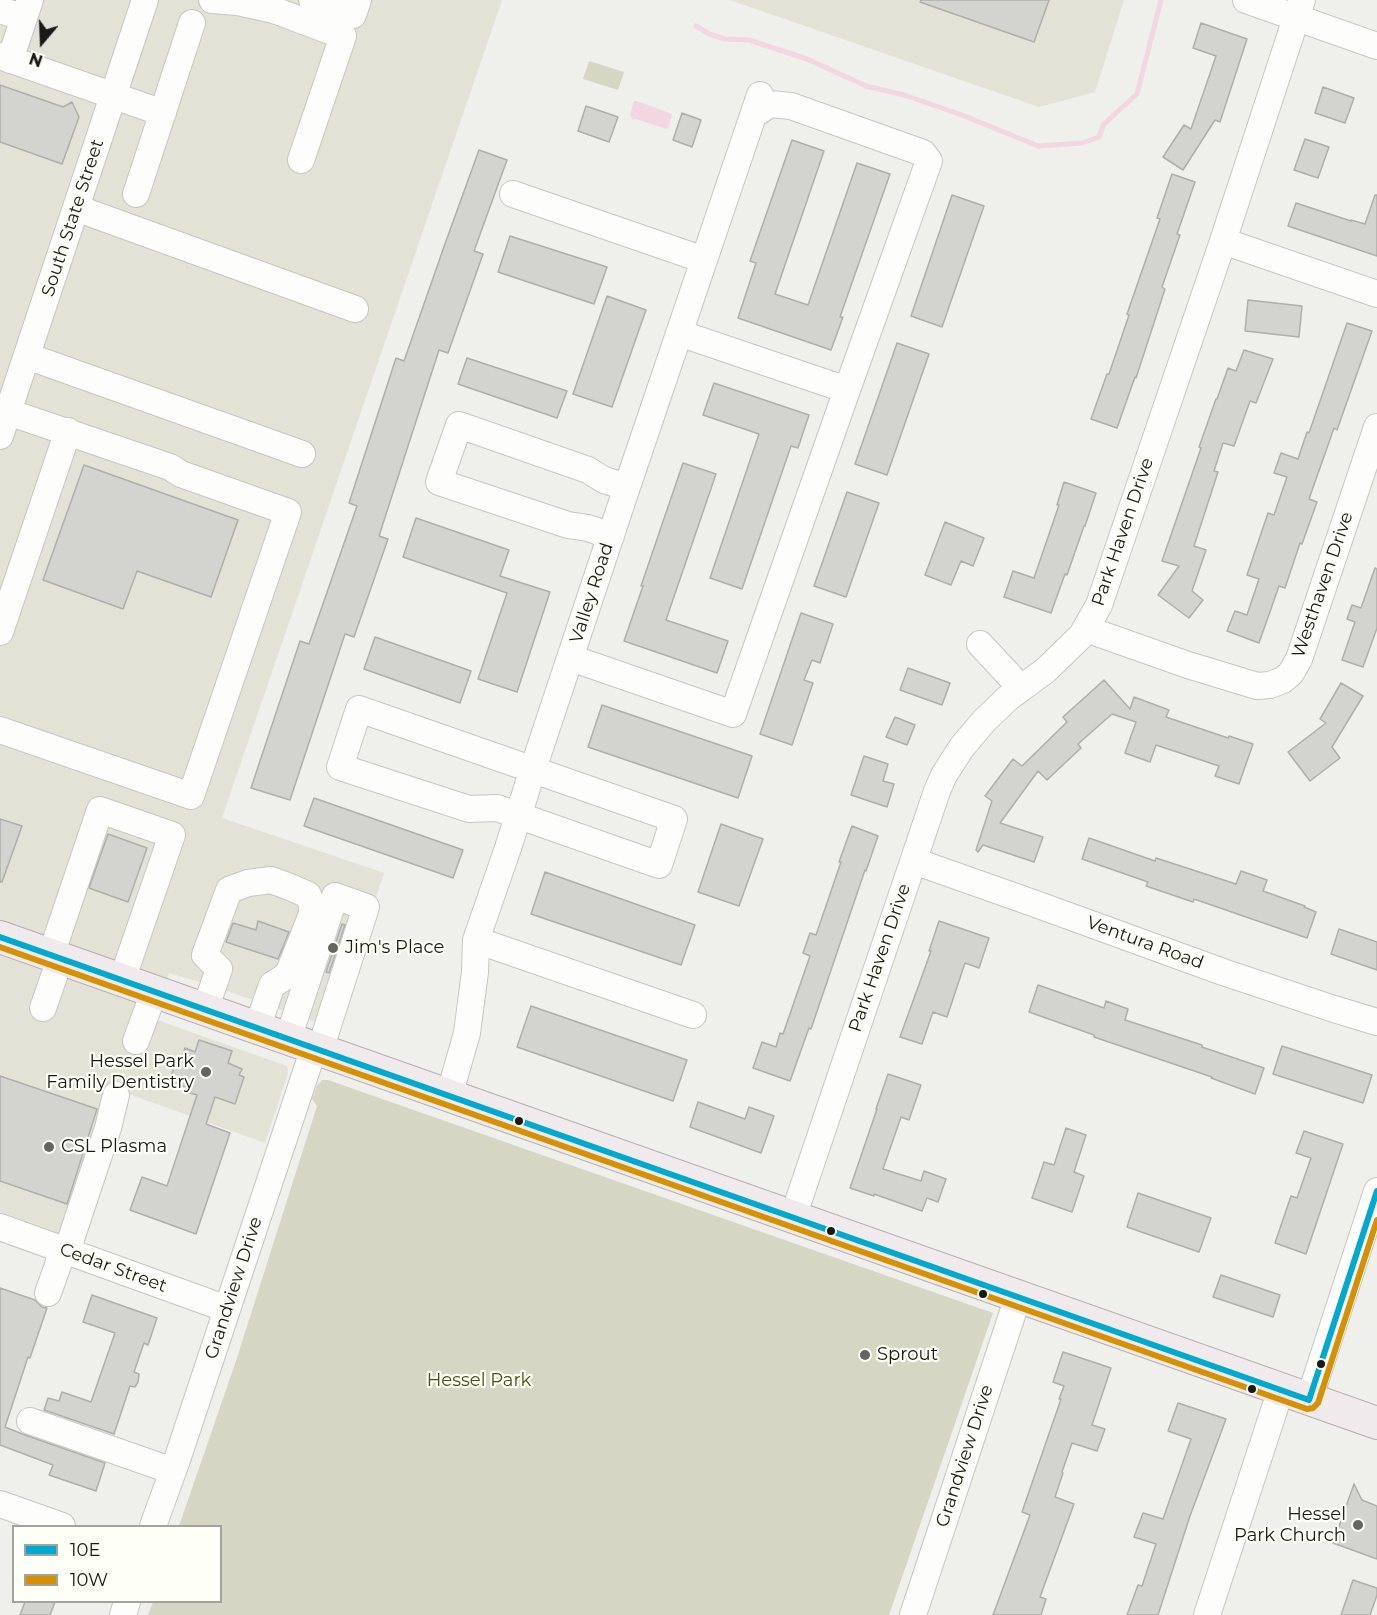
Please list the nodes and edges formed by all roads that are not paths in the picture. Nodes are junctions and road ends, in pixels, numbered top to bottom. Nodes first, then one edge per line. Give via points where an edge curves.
1 (145, 0) edge
2 (212, 0) edge
3 (312, 0) edge
4 (358, 0) edge
5 (1246, 0) edge
6 (18, 9) edge
7 (1299, 9) edge
8 (192, 23) dead end
9 (1377, 46) edge
10 (5, 58) edge
11 (113, 96) junction
12 (163, 113) junction
13 (301, 160) dead end
14 (136, 194) dead end
15 (513, 194) dead end
16 (76, 208) junction
17 (1223, 241) junction
18 (704, 260) junction
19 (1377, 294) edge
20 (356, 309) dead end
21 (680, 333) junction
22 (27, 356) junction
23 (847, 390) junction
24 (8, 396) edge
25 (1377, 427) edge
26 (68, 431) junction
27 (0, 436) edge
28 (302, 454) dead end
29 (627, 487) junction
30 (611, 536) junction
31 (8, 585) edge
32 (1086, 628) junction
33 (0, 632) edge
34 (980, 644) dead end
35 (571, 658) junction
36 (1021, 688) junction
37 (0, 730) edge
38 (533, 769) junction
39 (518, 816) junction
40 (914, 861) junction
41 (0, 938) edge
42 (476, 940) junction
43 (55, 957) junction
44 (123, 980) junction
45 (154, 992) junction
46 (43, 1008) dead end
47 (205, 1010) junction
48 (693, 1015) dead end
49 (1377, 1022) edge
50 (257, 1028) junction
51 (136, 1041) dead end
52 (307, 1046) junction
53 (116, 1095) dead end
54 (449, 1096) junction
55 (1377, 1191) edge
56 (794, 1217) junction
57 (0, 1227) edge
58 (64, 1250) junction
59 (48, 1293) dead end
60 (1018, 1297) junction
61 (227, 1309) junction
62 (1295, 1394) junction
63 (30, 1420) dead end
64 (1377, 1423) edge
65 (173, 1471) junction
66 (0, 1504) edge
67 (57, 1525) edge
68 (154, 1525) edge
69 (913, 1615) edge
70 (1208, 1615) edge

1 - 11 street, South State Street
2 - 13 street via 274,10 343,36
3 - 4 street via 353,15
5 - 7 street
6 - 10 street
7 - 9 street
7 - 17 street, Park Haven Drive
8 - 12 street
10 - 11 street
11 - 12 street
11 - 16 street, South State Street
12 - 14 street
15 - 18 street
16 - 20 street
16 - 22 street, South State Street
17 - 19 street
17 - 32 street, Park Haven Drive via 1099,605
18 - 21 street, Valley Road
18 - 23 street, Valley Road via 758,105 791,106 923,153 929,160
21 - 23 street
21 - 29 street, Valley Road
22 - 24 street, South State Street
22 - 28 street
23 - 35 street via 733,714
24 - 26 street
24 - 27 street, South State Street
25 - 32 street, Westhaven Drive via 1299,659 1283,680 1257,686
26 - 31 street
26 - 37 street via 288,512 191,796
29 - 30 street, Valley Road
29 - 30 street via 459,425 439,482
30 - 35 street, Valley Road
31 - 33 street
32 - 36 street, Park Haven Drive via 1046,670
34 - 36 street
35 - 38 street, Valley Road
36 - 40 street, Park Haven Drive via 984,721 944,776
38 - 39 street, Valley Road
38 - 39 street via 675,819 659,865
38 - 39 street via 359,709 340,767 468,809 496,808
39 - 42 street, Valley Road
40 - 49 street, Ventura Road via 1223,972
40 - 56 street, Park Haven Drive
41 - 43 main road
42 - 48 street
42 - 54 street, Valley Road via 467,1033
43 - 44 main road
43 - 44 street via 100,810 172,835
43 - 46 street
44 - 45 main road
45 - 47 main road
45 - 51 street
47 - 50 main road
47 - 50 street via 219,969 204,956 229,890 271,880 308,895 312,914 290,972 272,985
50 - 52 main road
52 - 52 street via 366,907 336,897
52 - 54 main road
52 - 61 street, Grandview Drive
53 - 58 street
54 - 56 main road
55 - 62 street
56 - 60 main road
57 - 58 street, Cedar Street
58 - 59 street
58 - 61 street, Cedar Street
60 - 62 main road
60 - 69 street, Grandview Drive
61 - 65 street, Grandview Drive
62 - 64 main road
62 - 70 street
63 - 65 street
65 - 68 street, Grandview Drive
66 - 67 street

